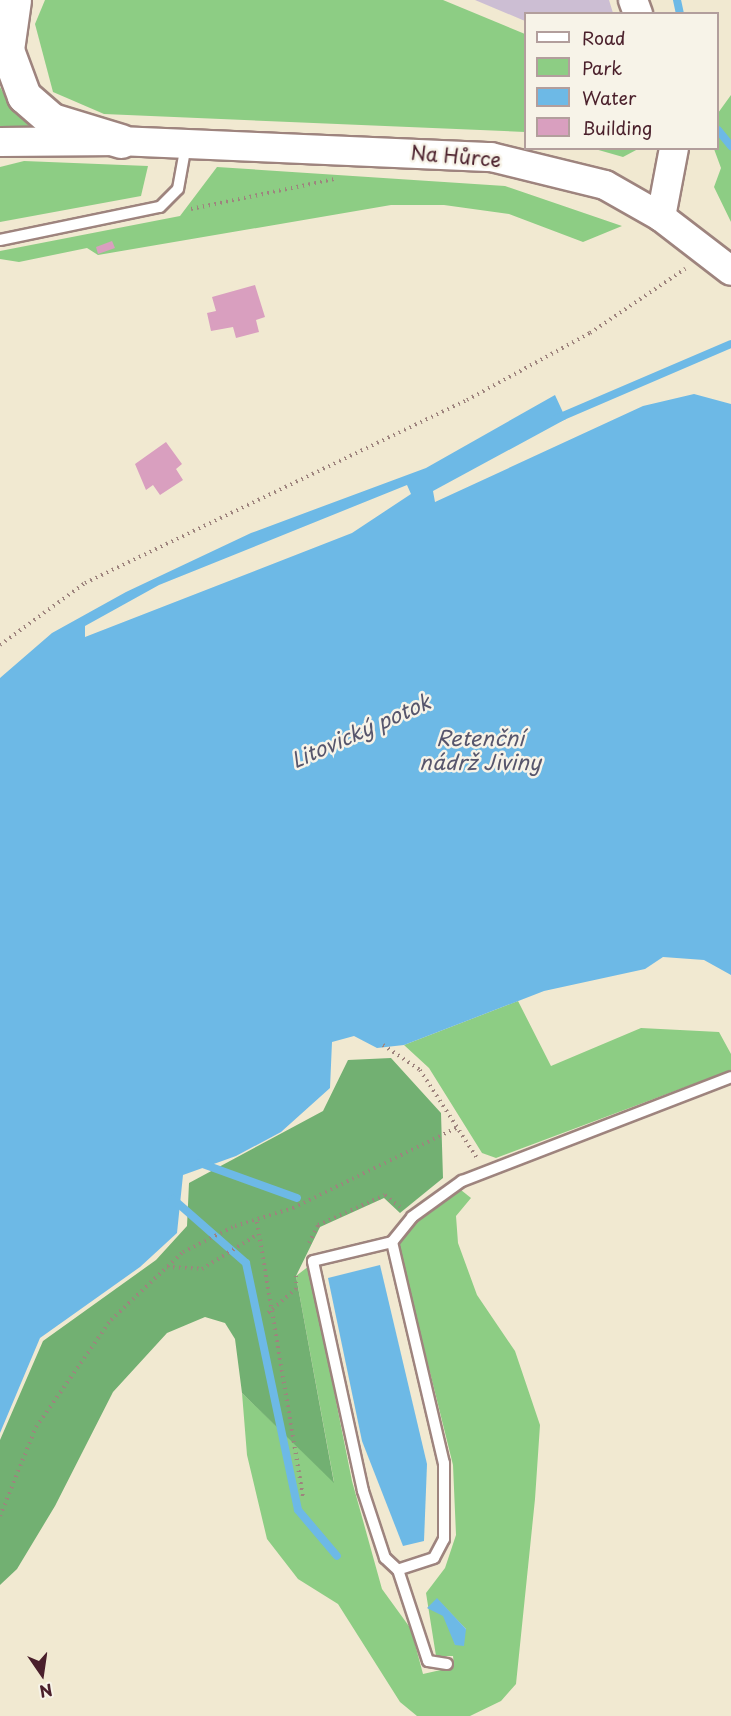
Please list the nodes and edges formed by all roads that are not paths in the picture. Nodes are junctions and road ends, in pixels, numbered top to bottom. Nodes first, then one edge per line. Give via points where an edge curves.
1 (14, 0) edge
2 (121, 141) junction
3 (0, 142) edge
4 (186, 145) junction
5 (674, 150) edge
6 (661, 217) junction
7 (0, 240) edge
8 (731, 271) edge
9 (731, 1077) edge
10 (392, 1242) junction
11 (398, 1570) junction
12 (447, 1664) dead end

1 - 2 highway via 7,50 24,96 52,120
2 - 3 main road
2 - 4 main road, Na Hůrce
4 - 6 main road, Na Hůrce via 491,157 580,176
4 - 7 lane via 178,189 160,207
5 - 6 main road
6 - 8 main road, Na Hůrce
9 - 10 lane via 462,1180 412,1217
10 - 11 lane via 444,1463 444,1539 434,1558
10 - 11 lane via 313,1261 363,1491 384,1558
11 - 12 lane via 428,1661

